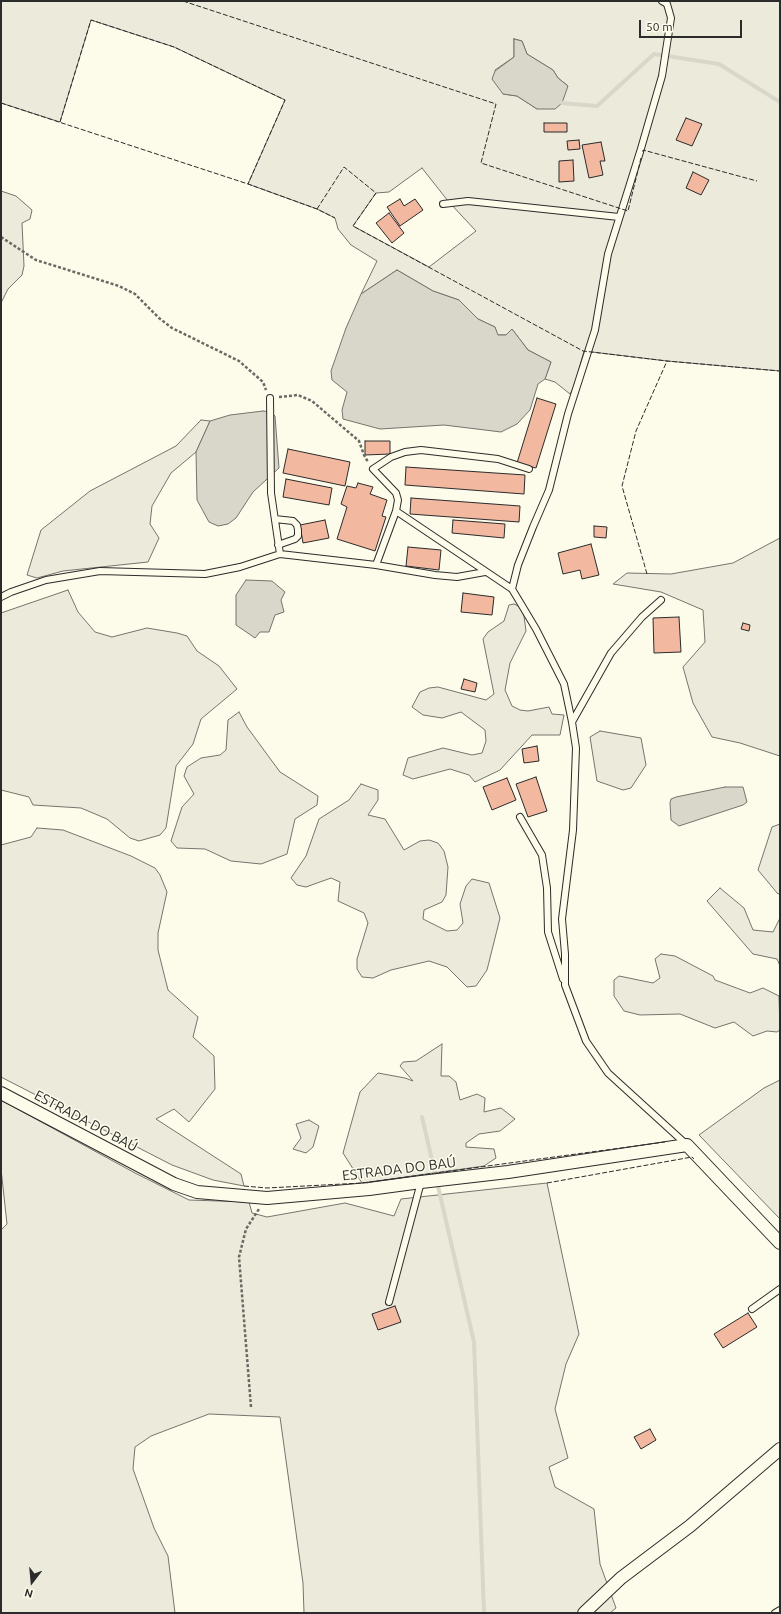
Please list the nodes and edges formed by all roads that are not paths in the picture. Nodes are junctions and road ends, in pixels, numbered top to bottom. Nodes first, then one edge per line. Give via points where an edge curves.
1 (662, 1) edge
2 (443, 204) dead end
3 (619, 217) junction
4 (270, 398) road end
5 (529, 468) dead end
6 (396, 511) junction
7 (275, 519) junction
8 (278, 545) junction
9 (280, 554) junction
10 (376, 565) junction
11 (485, 572) junction
12 (512, 589) junction
13 (1, 597) edge
14 (661, 600) dead end
15 (572, 722) junction
16 (520, 817) dead end
17 (565, 985) junction
18 (1, 1093) edge
19 (687, 1145) junction
20 (421, 1182) junction
21 (780, 1243) edge
22 (780, 1289) edge
23 (389, 1302) dead end
24 (752, 1309) dead end
25 (780, 1449) edge
26 (780, 1610) edge
27 (584, 1613) edge
28 (775, 1613) edge

1 - 3 lane via 667,4 671,18 662,76
2 - 3 lane via 468,201
3 - 12 lane via 608,254 595,330 568,414 549,490 532,527
4 - 7 lane via 271,493
5 - 6 lane via 498,459 421,450 405,452 391,457 373,469 396,492
6 - 10 lane
6 - 11 lane
7 - 8 lane
7 - 8 lane via 293,521 298,530 296,539
8 - 9 lane
9 - 10 lane
9 - 13 lane via 240,568 205,574 100,571 46,580
10 - 11 lane via 457,577
11 - 12 lane
12 - 15 lane via 564,684
14 - 15 lane via 642,617 611,653
15 - 17 lane via 576,748 573,830 562,920
16 - 17 lane via 542,855 547,888 548,932
17 - 19 lane via 586,1041 608,1073
18 - 20 street, ESTRADA DO BAÚ via 174,1184 197,1192 267,1198 369,1190
19 - 20 street, ESTRADA DO BAÚ via 508,1172
19 - 21 street
20 - 23 lane
22 - 24 lane
25 - 27 street via 690,1526 621,1578
26 - 28 lane

